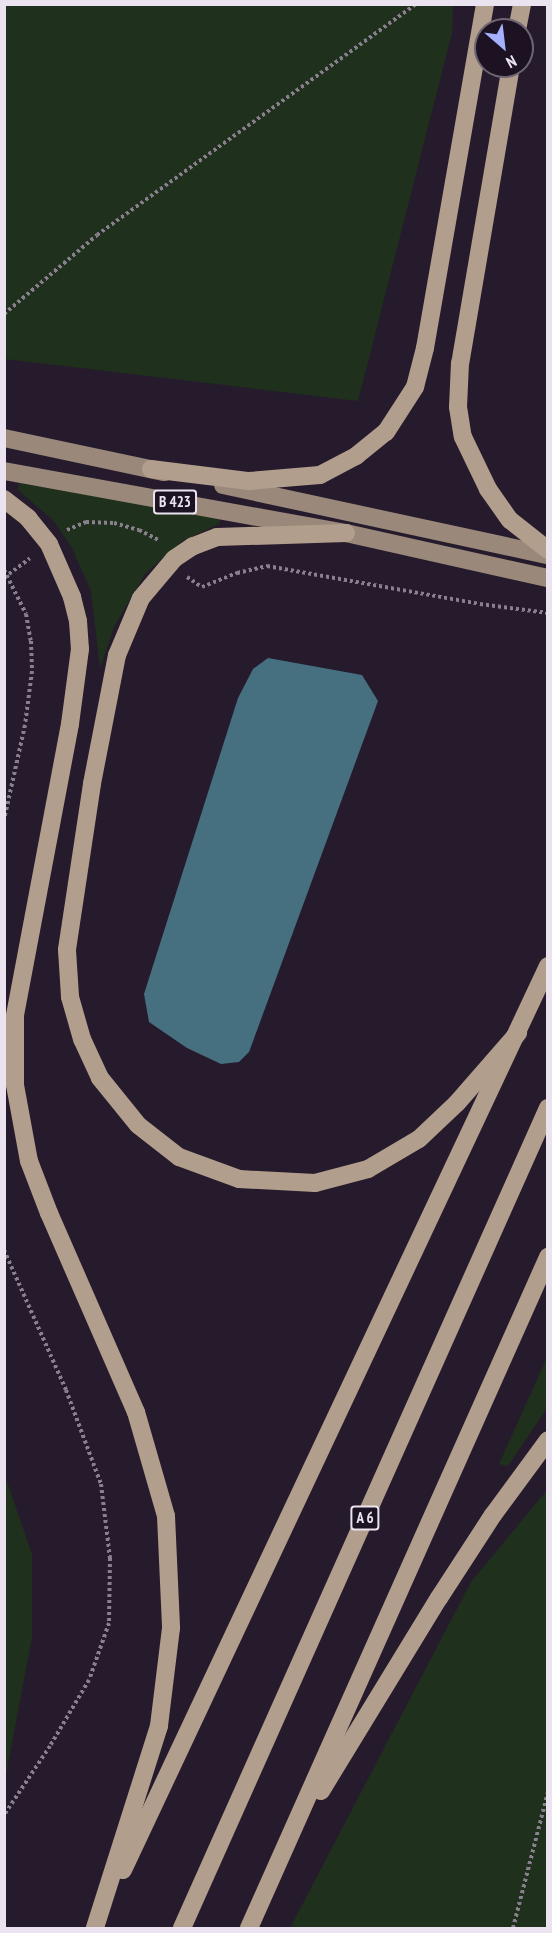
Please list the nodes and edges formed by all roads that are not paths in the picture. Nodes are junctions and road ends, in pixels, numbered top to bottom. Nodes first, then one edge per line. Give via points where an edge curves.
1 (485, 4) edge
2 (509, 78) edge
3 (4, 438) edge
4 (151, 469) junction
5 (4, 471) edge
6 (4, 498) edge
7 (346, 533) junction
8 (548, 550) edge
9 (548, 555) edge
10 (548, 578) edge
11 (548, 966) edge
12 (518, 1033) junction
13 (548, 1108) edge
14 (548, 1257) edge
15 (548, 1440) edge
16 (275, 1870) junction
17 (95, 1929) edge
18 (183, 1929) edge
19 (249, 1929) edge

1 - 4 highway via 425,348 415,387 386,432 356,456 320,475 249,481
2 - 8 highway via 460,363 458,407 463,436 488,489 510,520
3 - 4 main road
4 - 9 main road
5 - 7 main road, B 423
6 - 17 highway via 28,518 49,544 72,597 80,649 70,724 15,1016 15,1085 29,1161 136,1412 166,1516 171,1628 159,1726
7 - 10 main road, B 423
7 - 12 highway via 217,537 174,559 141,598 117,655 92,784 67,950 70,997 82,1039 100,1078 138,1125 178,1157 239,1179 315,1183 369,1169 419,1139 457,1103
11 - 12 highway
12 - 17 highway
13 - 18 highway, A 6
14 - 16 highway
15 - 16 highway via 439,1598
16 - 19 highway

